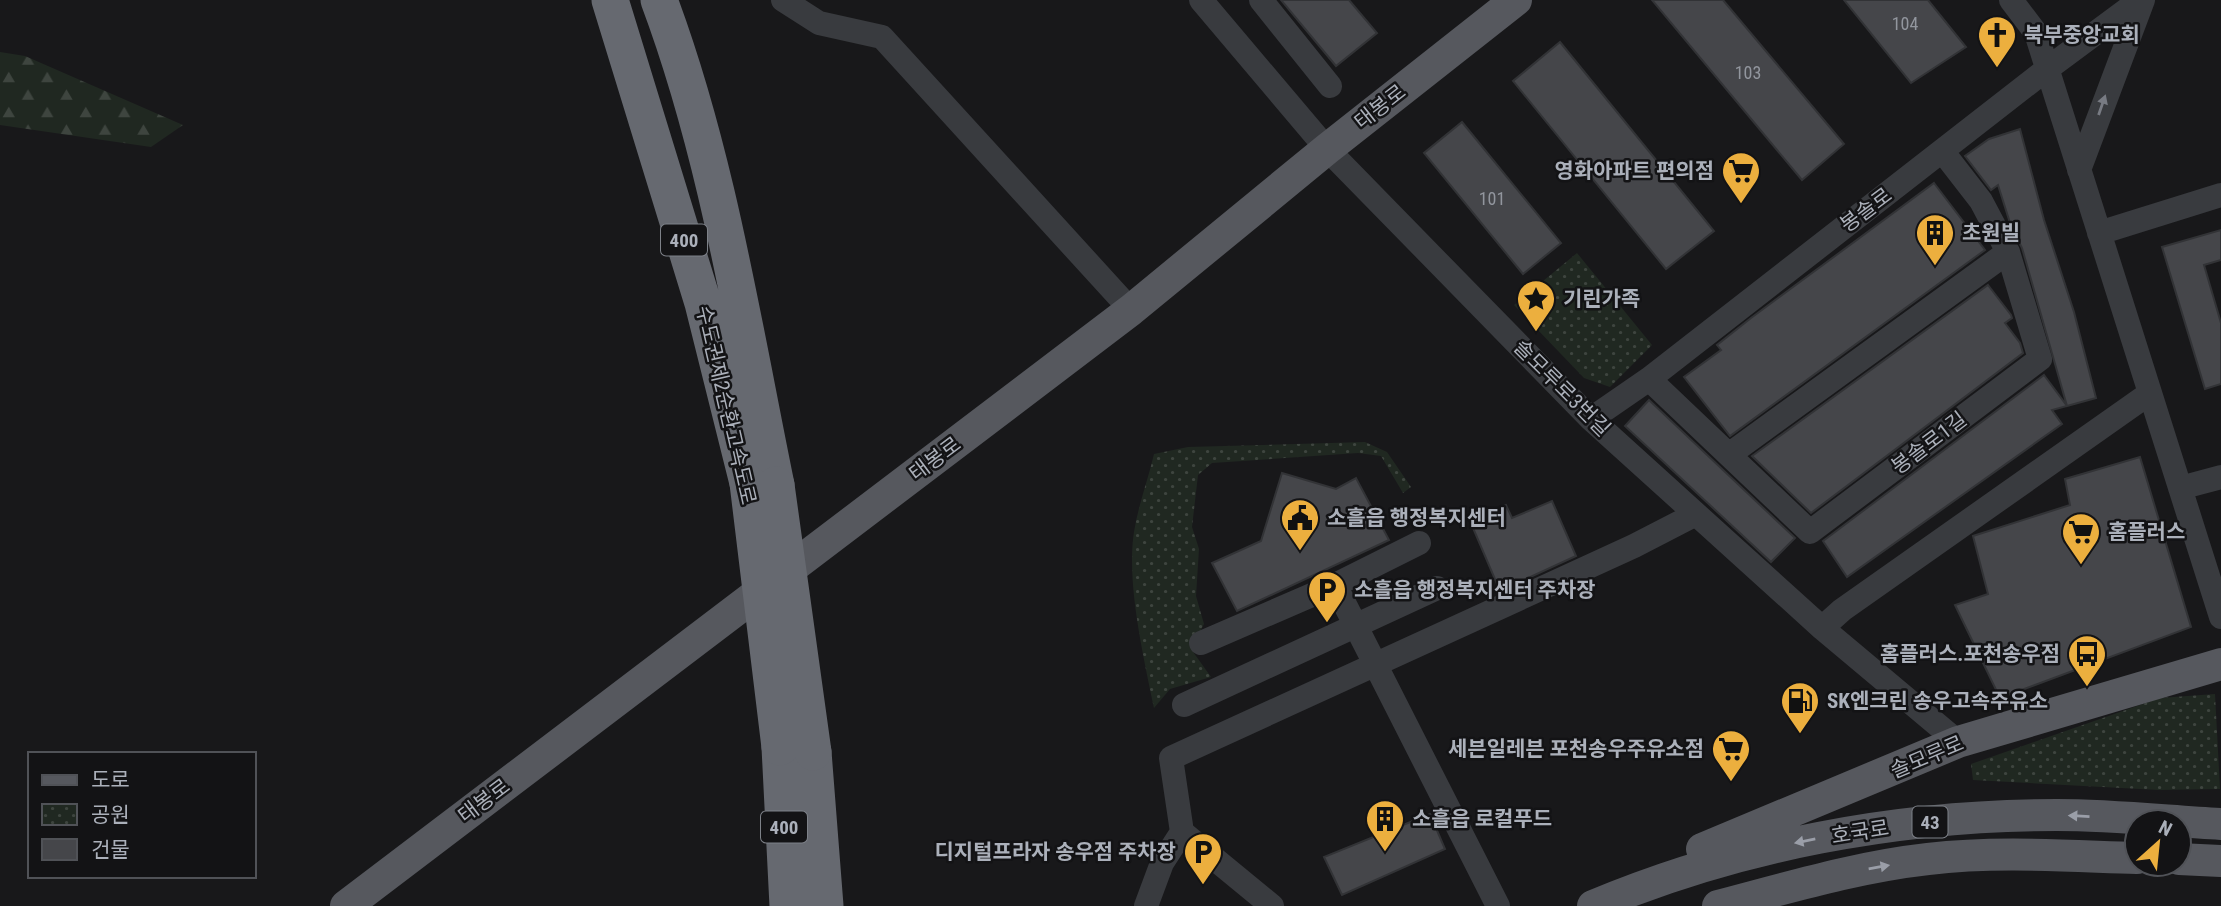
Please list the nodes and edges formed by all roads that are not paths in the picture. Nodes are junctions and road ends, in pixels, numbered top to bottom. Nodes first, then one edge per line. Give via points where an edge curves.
1 (610, 0) edge
2 (659, 0) edge
3 (783, 0) edge
4 (1201, 0) edge
5 (1261, 0) edge
6 (1516, 0) edge
7 (2011, 0) edge
8 (2142, 0) edge
9 (2047, 69) junction
10 (1330, 86) dead end
11 (1327, 149) junction
12 (1943, 152) junction
13 (2079, 170) junction
14 (2221, 195) edge
15 (2099, 233) junction
16 (2008, 252) junction
17 (1131, 310) junction
18 (1649, 379) junction
19 (2150, 393) junction
20 (1591, 419) junction
21 (1730, 454) junction
22 (2221, 477) edge
23 (762, 484) junction
24 (2180, 488) junction
25 (1694, 514) junction
26 (1419, 543) dead end
27 (1335, 585) junction
28 (1437, 588) dead end
29 (2221, 617) edge
30 (1356, 628) junction
31 (1822, 628) junction
32 (1201, 643) dead end
33 (2221, 664) edge
34 (1374, 666) junction
35 (1184, 705) dead end
36 (1958, 742) junction
37 (797, 749) junction
38 (2123, 818) edge
39 (2193, 822) edge
40 (2221, 824) edge
41 (1182, 832) junction
42 (2123, 858) edge
43 (2193, 860) edge
44 (2221, 861) edge
45 (1647, 884) junction
46 (346, 906) edge
47 (788, 906) edge
48 (825, 906) edge
49 (1146, 906) edge
50 (1272, 906) edge
51 (1498, 906) edge
52 (1592, 906) edge
53 (1718, 906) edge

1 - 23 highway, 수도권제2순환고속도로 / 400
2 - 23 highway, 수도권제2순환고속도로 / 400 via 703,144
3 - 17 street via 819,23 882,37
4 - 11 street, 솔모루로3번길
5 - 10 street
6 - 11 main road, 태봉로
7 - 9 street via 2036,33
8 - 9 street, 봉솔로
13 -> 8 street
9 - 12 street, 봉솔로
9 - 13 street
11 - 17 main road, 태봉로
11 - 20 street, 솔모루로3번길
12 - 16 street, 봉솔로1길 via 1980,201
12 - 18 street, 봉솔로
13 - 15 street
14 - 15 street
15 - 19 street
16 - 21 street
16 - 21 street, 봉솔로1길 via 2040,359 1810,532
17 - 46 main road, 태봉로
18 - 20 street, 봉솔로
18 - 21 street, 봉솔로1길
19 - 24 street
19 - 31 street
20 - 25 street, 솔모루로3번길
22 - 24 street
23 - 37 highway, 수도권제2순환고속도로 / 400, bridge
24 - 29 street
25 - 31 street, 솔모루로3번길
25 - 34 street
26 - 27 street
27 - 30 street
27 - 32 street
28 - 30 street
30 - 34 street
30 - 35 street
31 - 36 street, 솔모루로3번길
33 - 36 main road, 솔모루로
34 - 41 street via 1171,758
34 - 51 street
36 - 45 main road, 솔모루로 via 1688,855
37 - 47 highway, 수도권제2순환고속도로 / 400
37 - 48 highway, 수도권제2순환고속도로 / 400
38 -> 45 main road, 호국로 / 43 via 2057,815 1903,825 1796,842
39 - 40 main road, 호국로 / 43
41 - 49 street via 1162,863
41 - 50 street
53 -> 42 main road, 호국로 / 43 via 1841,874 1925,859 1970,855
43 - 44 main road
45 - 52 main road, 호국로 / 43

